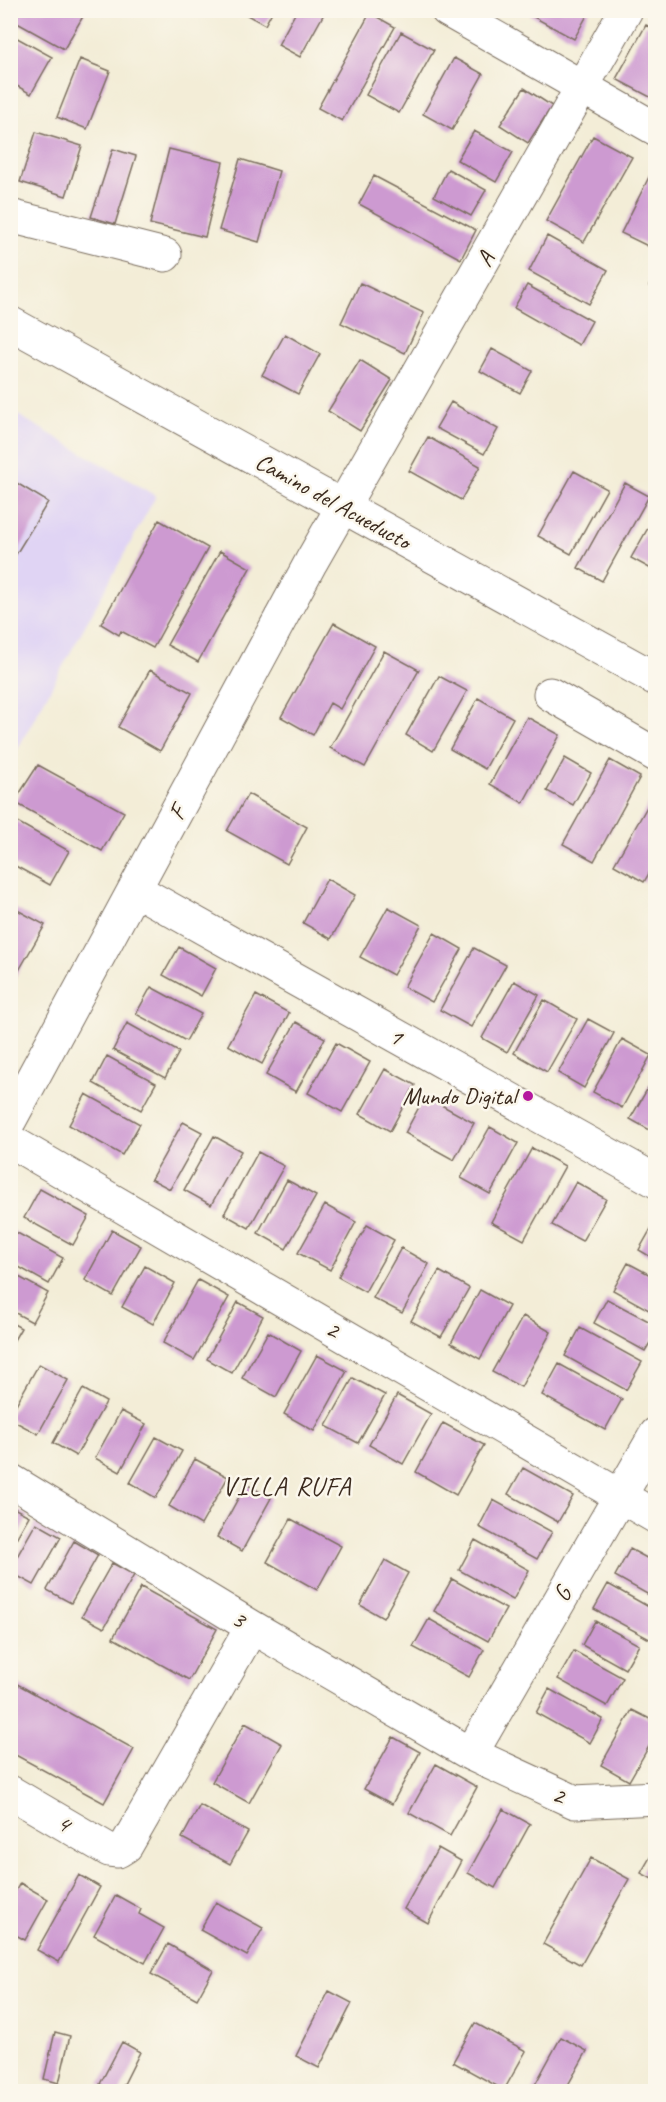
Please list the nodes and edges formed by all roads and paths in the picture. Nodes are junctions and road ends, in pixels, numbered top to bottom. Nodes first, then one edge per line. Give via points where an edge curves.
1 (447, 10) edge
2 (626, 10) edge
3 (583, 87) junction
4 (656, 129) edge
5 (10, 216) edge
6 (165, 255) dead end
7 (10, 323) edge
8 (343, 507) junction
9 (656, 679) edge
10 (550, 694) dead end
11 (655, 754) edge
12 (136, 890) junction
13 (15, 1102) edge
14 (10, 1142) edge
15 (656, 1181) edge
16 (656, 1434) edge
17 (10, 1480) edge
18 (618, 1495) junction
19 (656, 1517) edge
20 (252, 1627) junction
21 (471, 1754) junction
22 (10, 1792) edge
23 (656, 1798) edge

1 - 3 street
2 - 3 street, A
3 - 4 street
3 - 8 street, A
5 - 6 street
7 - 8 street, Camino del Acueducto
8 - 9 street, Camino del Acueducto
8 - 12 street, F
10 - 11 street
12 - 13 street, F
12 - 15 street, 1
14 - 18 street, 2
16 - 18 street, G
17 - 20 street, 3
18 - 19 street, 2
18 - 21 street, G
20 - 21 street, 3
20 - 22 street, 4 via 126,1846 118,1851 109,1850
21 - 23 street, 2 via 575,1802

